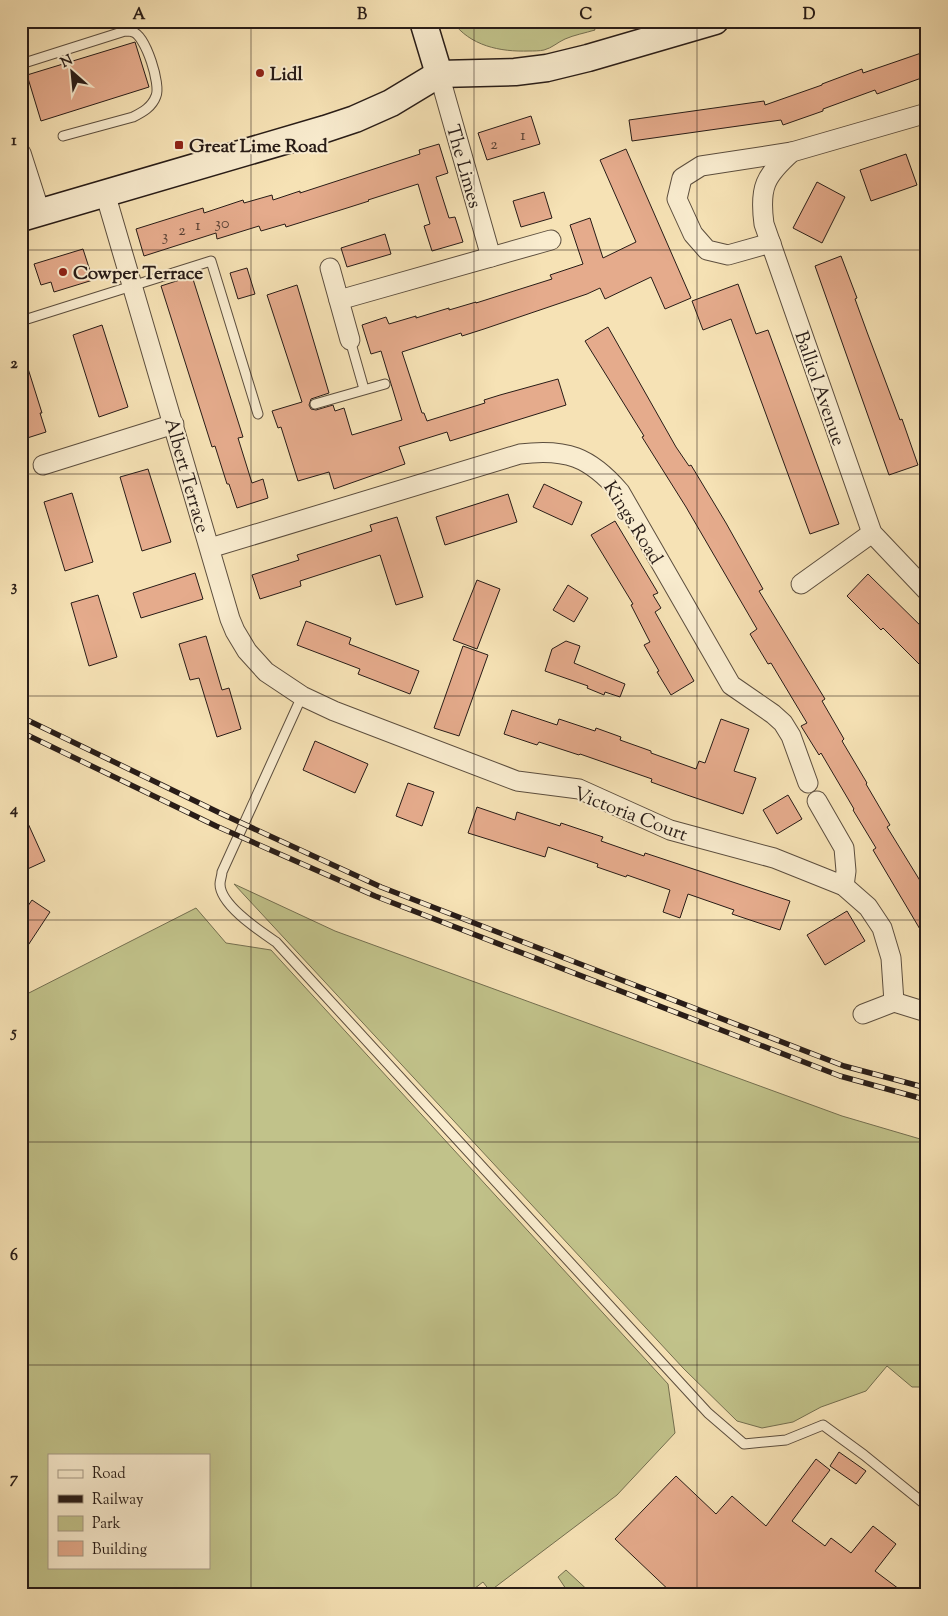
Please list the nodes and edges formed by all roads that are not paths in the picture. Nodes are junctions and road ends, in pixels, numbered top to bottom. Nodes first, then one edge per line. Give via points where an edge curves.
1 (423, 21) edge
2 (715, 21) edge
3 (21, 64) edge
4 (439, 74) junction
5 (927, 113) edge
6 (63, 136) dead end
7 (792, 152) junction
8 (21, 153) edge
9 (106, 193) junction
10 (31, 215) edge
11 (551, 240) dead end
12 (771, 243) junction
13 (491, 257) junction
14 (330, 268) dead end
15 (133, 286) junction
16 (339, 300) junction
17 (21, 321) edge
18 (350, 340) joint
19 (386, 384) dead end
20 (364, 390) junction
21 (315, 404) dead end
22 (258, 414) dead end
23 (174, 424) junction
24 (43, 465) dead end
25 (872, 533) junction
26 (210, 548) junction
27 (801, 584) dead end
28 (927, 591) edge
29 (302, 696) junction
30 (334, 712) joint
31 (808, 783) dead end
32 (817, 801) dead end
33 (844, 886) junction
34 (894, 1002) junction
35 (923, 1012) dead end
36 (863, 1014) dead end
37 (927, 1506) edge

1 - 4 main road
2 - 4 main road via 547,68
3 - 6 lane via 125,31 134,32 141,38 157,84 158,94 153,104 133,116
4 - 9 main road via 391,103 355,119
4 - 13 street, The Limes
5 - 7 street, Balliol Avenue
7 - 12 street, Balliol Avenue via 766,180 761,202
7 - 12 street, Balliol Avenue via 701,166 682,178 677,199 693,234 706,250 728,255
8 - 10 street
9 - 10 main road
9 - 15 street, Albert Terrace
11 - 13 street
12 - 25 street, Balliol Avenue
13 - 16 street
14 - 16 street
15 - 17 lane
15 - 22 lane via 211,261
15 - 23 street, Albert Terrace
16 - 18 street
18 - 20 lane
19 - 20 lane
20 - 21 lane
23 - 24 street
23 - 26 street, Albert Terrace
25 - 27 street
25 - 28 street, Balliol Avenue
26 - 29 street, Albert Terrace via 230,618 247,651 266,672
26 - 31 street, Kings Road via 520,454 540,452 574,456 606,475 620,492 731,685 783,723
29 - 30 street, Albert Terrace
29 - 37 lane via 222,872 220,886 226,900 276,942 708,1413 744,1444 786,1440 823,1425
30 - 33 street, Victoria Court via 517,781 579,789 670,830 774,858
32 - 33 street via 844,848
33 - 34 street, Victoria Court via 868,907 882,928 891,958
34 - 35 street
34 - 36 street

